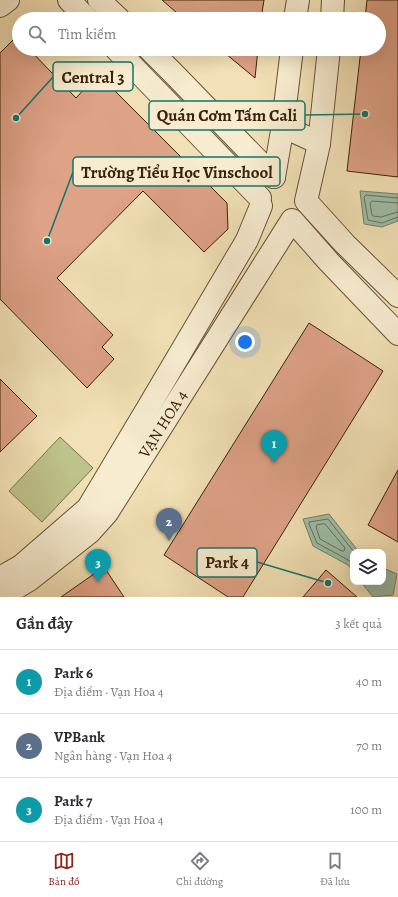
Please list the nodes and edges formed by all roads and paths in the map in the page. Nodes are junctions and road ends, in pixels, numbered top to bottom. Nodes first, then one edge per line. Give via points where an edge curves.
1 (8, 0) edge
2 (69, 0) edge
3 (99, 0) edge
4 (298, 0) edge
5 (333, 0) edge
6 (0, 6) edge
7 (80, 12) edge
8 (112, 12) edge
9 (296, 12) edge
10 (332, 12) edge
11 (123, 56) edge
12 (156, 56) edge
13 (291, 56) edge
14 (328, 56) edge
15 (282, 126) junction
16 (319, 143) junction
17 (274, 177) junction
18 (306, 201) junction
19 (260, 202) junction
20 (292, 220) junction
21 (398, 296) edge
22 (398, 334) edge
23 (0, 578) edge
24 (1, 597) edge

1 - 6 street
2 - 7 street
3 - 8 street
4 - 9 street
5 - 10 street
11 - 19 street
12 - 17 street
13 - 15 street
14 - 16 street
15 - 16 street
15 - 17 street
16 - 18 street
17 - 18 street via 290,176 297,180 306,193
17 - 19 street via 264,186
18 - 20 street via 302,212
18 - 21 street
19 - 20 street via 270,218 284,222
19 - 23 street, VẠN HOA 4 via 247,240 88,508 21,566
20 - 22 street
20 - 24 street, VẠN HOA 4 via 107,513 90,532 29,580

